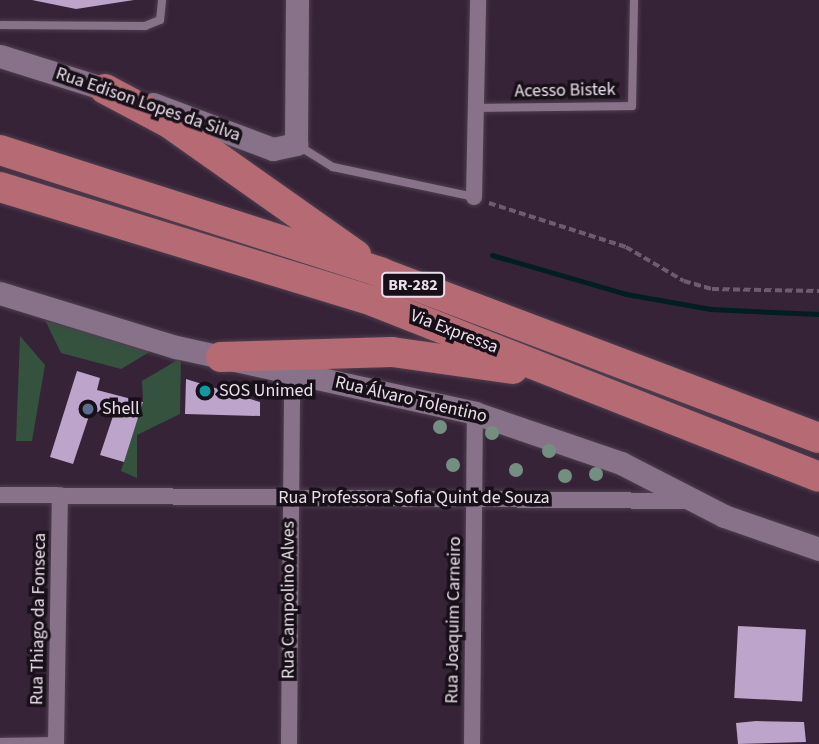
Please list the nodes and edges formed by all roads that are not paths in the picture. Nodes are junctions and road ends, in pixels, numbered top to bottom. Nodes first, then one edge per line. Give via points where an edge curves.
1 (162, 0) edge
2 (297, 0) edge
3 (478, 0) edge
4 (634, 0) edge
5 (0, 25) edge
6 (0, 56) edge
7 (106, 89) junction
8 (476, 108) junction
9 (296, 144) junction
10 (0, 150) edge
11 (0, 187) edge
12 (474, 197) joint
13 (382, 273) junction
14 (0, 293) edge
15 (220, 357) junction
16 (292, 372) junction
17 (579, 380) junction
18 (475, 413) junction
19 (819, 438) edge
20 (819, 477) edge
21 (0, 495) edge
22 (60, 495) junction
23 (290, 497) junction
24 (474, 499) junction
25 (691, 501) junction
26 (819, 549) edge
27 (0, 741) edge
28 (56, 743) edge
29 (289, 744) edge
30 (472, 744) edge

1 - 5 lane via 160,20 145,26
2 - 9 main road
3 - 8 street
4 - 8 lane, Acesso Bistek via 632,106
6 - 7 main road, Rua Edison Lopes da Silva
7 - 9 main road, Rua Edison Lopes da Silva via 273,149
7 - 13 highway via 169,123
8 - 12 street
9 - 12 lane via 333,167
10 - 13 highway, Via Expressa / BR-282
11 - 17 highway, Via Expressa / BR-282 via 375,302
13 - 19 highway, Via Expressa / BR-282
14 - 15 main road, Rua Álvaro Tolentino
15 - 16 main road, Rua Álvaro Tolentino
15 - 17 highway via 392,352
16 - 18 main road, Rua Álvaro Tolentino
16 - 23 street, Rua Campolino Alves
17 - 20 highway, Via Expressa / BR-282
18 - 24 street, Rua Joaquim Carneiro
18 - 25 main road, Rua Álvaro Tolentino via 621,463
21 - 22 street, Rua Professora Sofia Quint de Souza
22 - 23 street, Rua Professora Sofia Quint de Souza
22 - 28 street, Rua Thiago da Fonseca
23 - 24 street, Rua Professora Sofia Quint de Souza
23 - 29 street, Rua Campolino Alves
24 - 25 street, Rua Professora Sofia Quint de Souza
24 - 30 street, Rua Joaquim Carneiro
25 - 26 main road, Rua Professora Sofia Quint de Souza
27 - 28 lane

